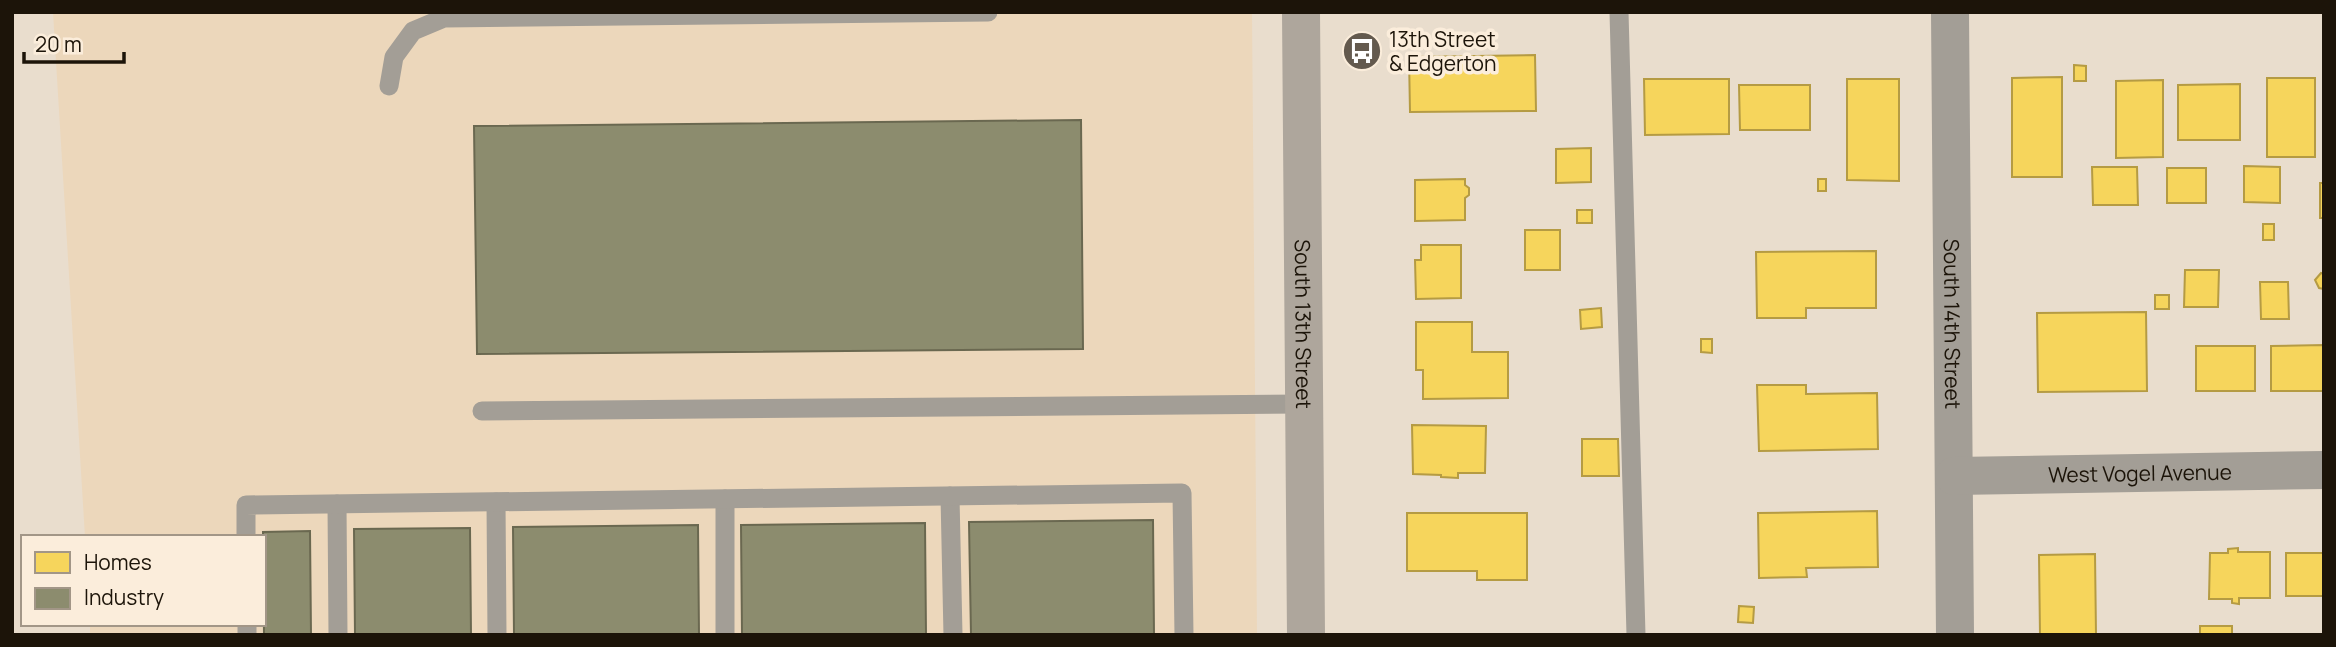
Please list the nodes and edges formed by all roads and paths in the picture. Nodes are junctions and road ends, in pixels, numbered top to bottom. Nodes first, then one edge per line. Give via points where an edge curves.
1 (988, 12) edge
2 (1301, 12) edge
3 (1619, 12) edge
4 (1950, 12) edge
5 (389, 86) dead end
6 (1304, 404) junction
7 (482, 411) dead end
8 (2324, 470) edge
9 (1954, 475) junction
10 (950, 496) junction
11 (725, 499) junction
12 (496, 502) junction
13 (337, 504) junction
14 (246, 535) edge
15 (338, 635) edge
16 (497, 635) edge
17 (725, 635) edge
18 (953, 635) edge
19 (1184, 635) edge
20 (1306, 635) edge
21 (1636, 635) edge
22 (1955, 635) edge

1 - 5 lane via 444,18 413,31 394,57
2 - 6 street, South 13th Street
3 - 21 lane
4 - 9 street, South 14th Street
6 - 7 lane
6 - 20 street, South 13th Street
8 - 9 street, West Vogel Avenue
9 - 22 street, South 14th Street
10 - 11 lane
10 - 18 lane
10 - 19 lane via 1182,493
11 - 12 lane
11 - 17 lane
12 - 13 lane
12 - 16 lane
13 - 14 lane via 246,505
13 - 15 lane

